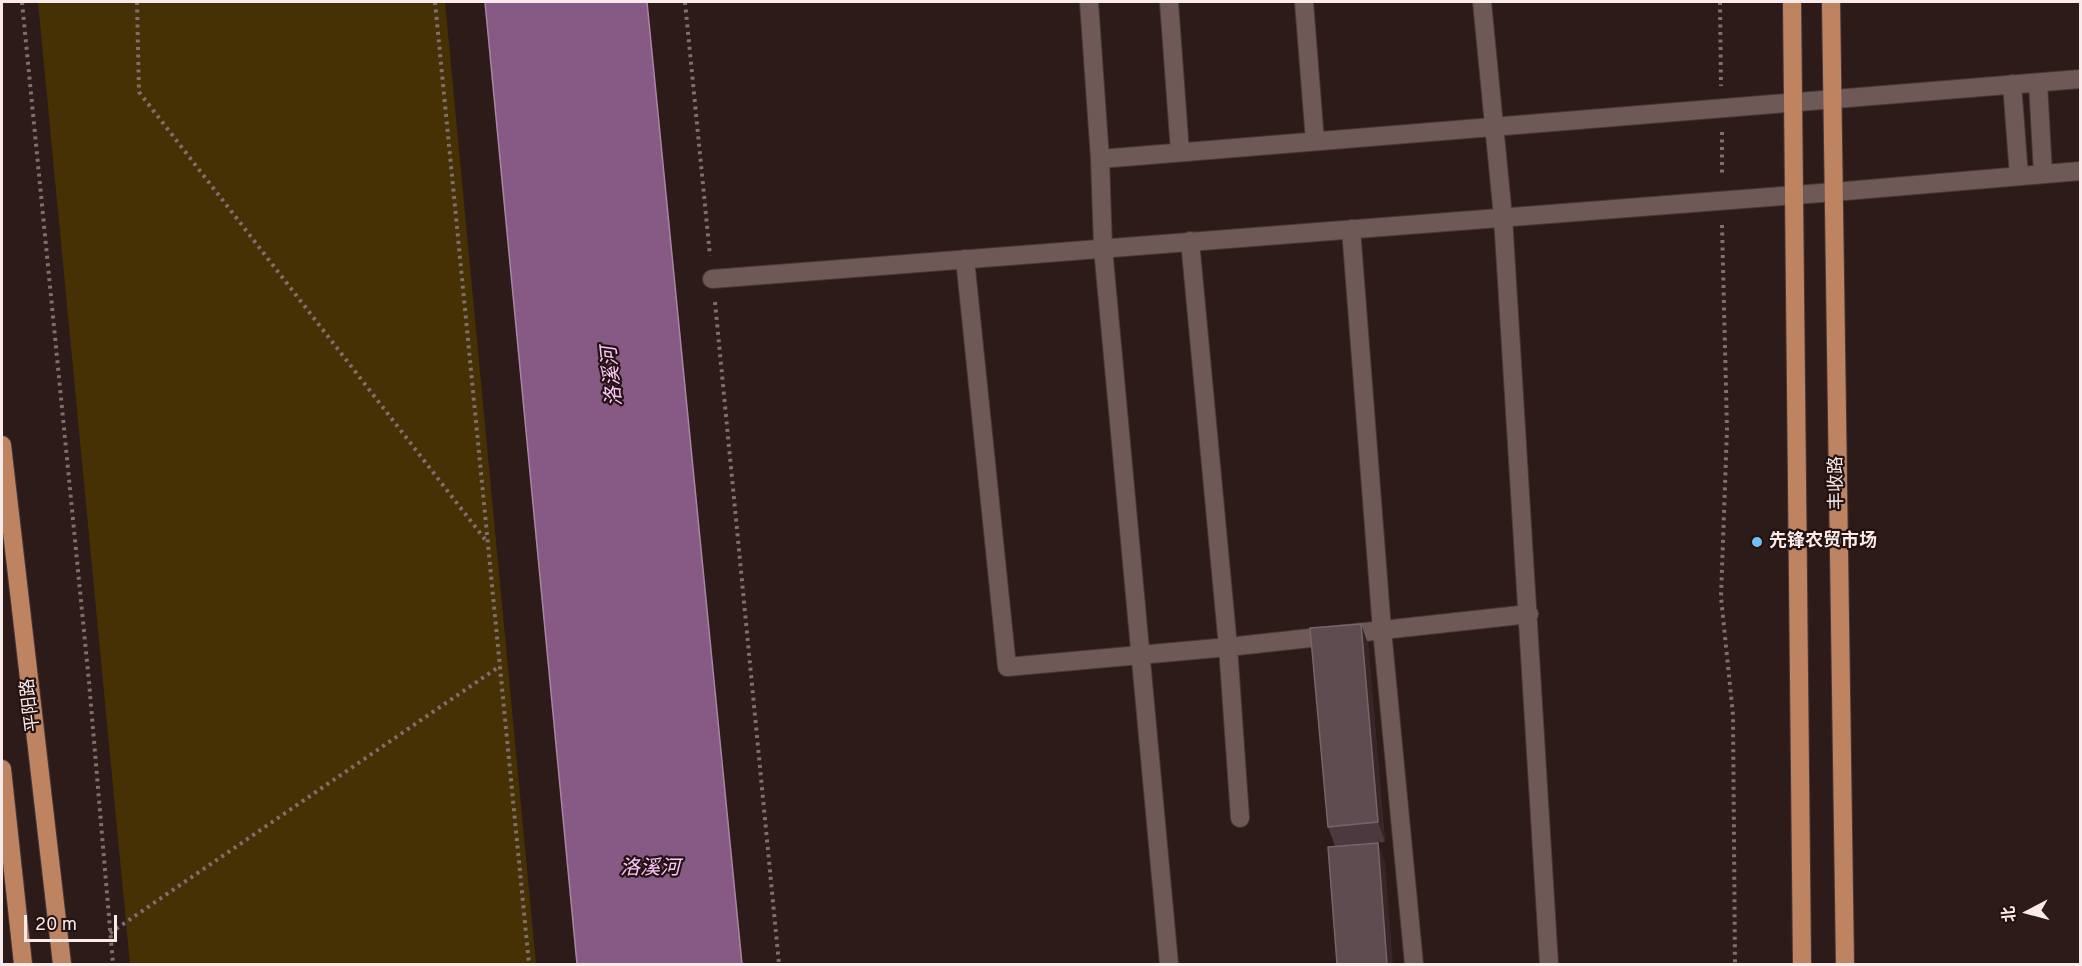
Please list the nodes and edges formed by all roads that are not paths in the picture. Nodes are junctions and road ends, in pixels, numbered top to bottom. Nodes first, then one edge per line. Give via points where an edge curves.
1 (1089, 2) edge
2 (1169, 2) edge
3 (1304, 2) edge
4 (1482, 2) edge
5 (1792, 2) edge
6 (1831, 2) edge
7 (2080, 79) edge
8 (2038, 83) junction
9 (2012, 84) junction
10 (1833, 99) junction
11 (1794, 102) junction
12 (1493, 127) junction
13 (1316, 141) junction
14 (1180, 152) junction
15 (1100, 159) junction
16 (2080, 171) edge
17 (2043, 174) junction
18 (2019, 176) junction
19 (1834, 192) junction
20 (1793, 195) junction
21 (1503, 217) junction
22 (1351, 229) junction
23 (1190, 241) junction
24 (1103, 248) junction
25 (965, 259) junction
26 (712, 279) road end
27 (2, 445) edge
28 (1529, 614) junction
29 (1382, 630) junction
30 (1228, 647) junction
31 (1140, 656) junction
32 (2, 769) edge
33 (1240, 818) dead end
34 (24, 964) edge
35 (62, 964) edge
36 (1169, 964) edge
37 (1414, 964) edge
38 (1550, 964) edge
39 (1802, 964) edge
40 (1845, 964) edge

1 - 15 street
2 - 14 street
3 - 13 street
4 - 12 street
5 - 11 main road
6 - 10 main road, 丰收路
7 - 8 street
8 - 9 street
8 - 17 street
9 - 10 street
9 - 18 street
10 - 11 street
10 - 19 main road, 丰收路
11 - 12 street
11 - 20 main road
12 - 13 street
12 - 21 street
13 - 14 street
14 - 15 street
15 - 24 street
16 - 17 street
17 - 18 street
18 - 19 street
19 - 20 street
19 - 40 main road, 丰收路
20 - 21 street
20 - 39 main road
21 - 22 street
21 - 28 street
22 - 23 street
22 - 29 street
23 - 24 street
23 - 30 street
24 - 25 street
24 - 31 street
25 - 26 street
25 - 31 street via 1007,667
27 - 35 main road, 平阳路
28 - 29 street
28 - 38 street
29 - 30 street
29 - 37 street
30 - 31 street
30 - 33 street
31 - 36 street
32 - 34 main road

